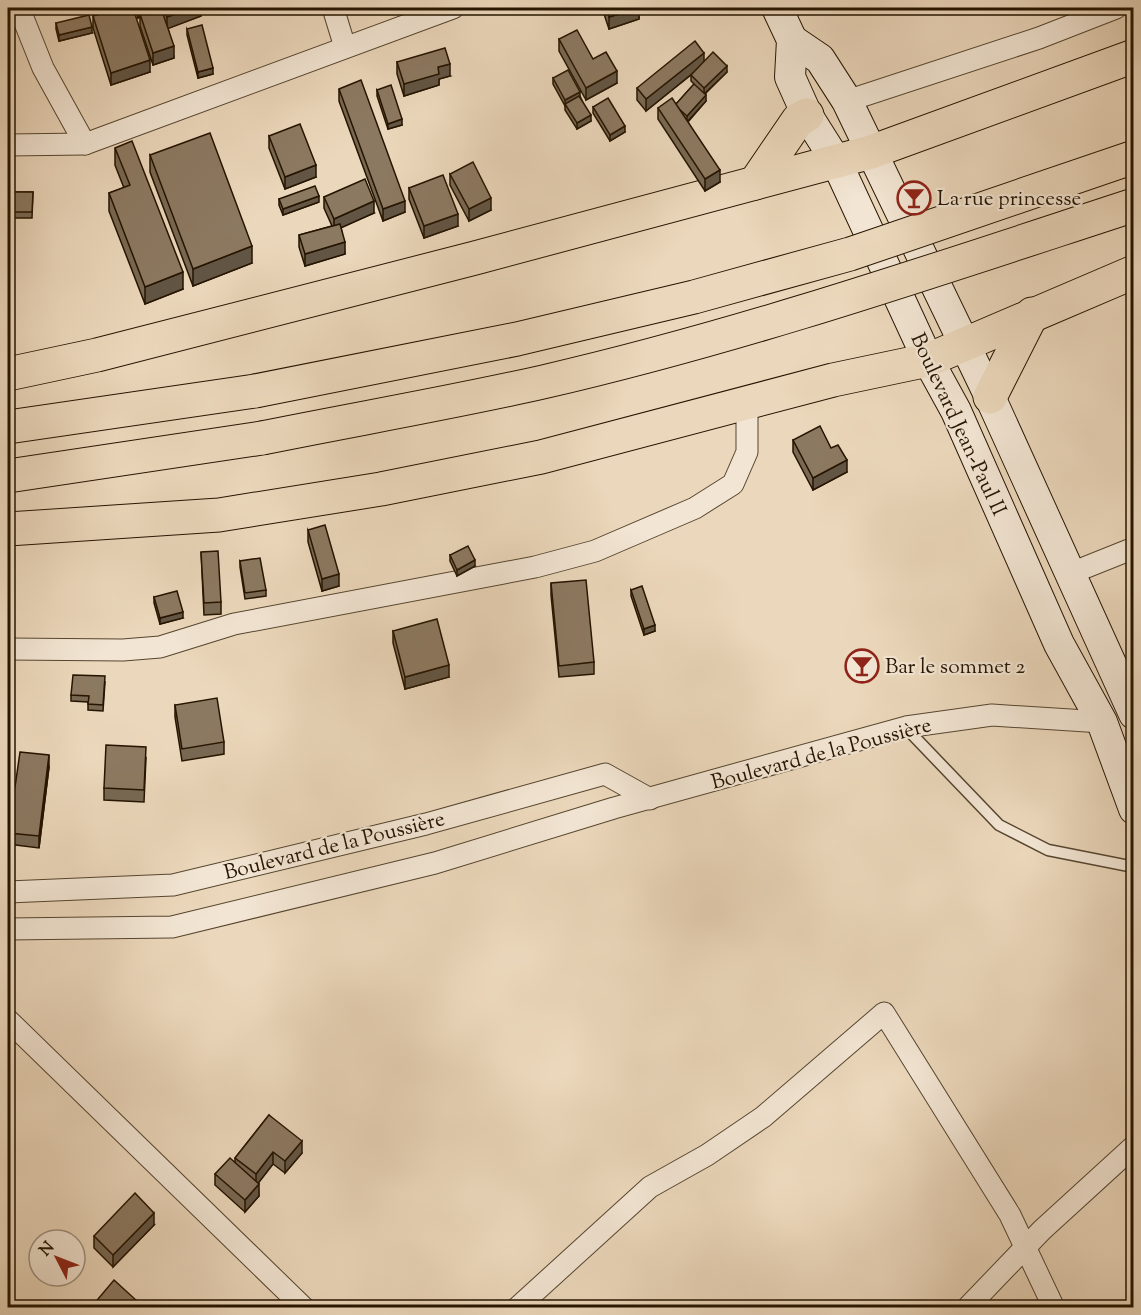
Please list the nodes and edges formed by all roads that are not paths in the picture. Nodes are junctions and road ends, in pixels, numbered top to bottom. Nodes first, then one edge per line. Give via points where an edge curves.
1 (19, 8) edge
2 (333, 8) edge
3 (453, 8) edge
4 (777, 8) edge
5 (1116, 8) edge
6 (792, 40) junction
7 (345, 47) junction
8 (1134, 56) edge
9 (847, 101) junction
10 (807, 115) junction
11 (85, 144) junction
12 (8, 145) edge
13 (871, 152) junction
14 (1134, 156) edge
15 (836, 161) junction
16 (755, 183) junction
17 (1134, 205) edge
18 (1134, 272) edge
19 (1032, 314) junction
20 (964, 345) junction
21 (928, 360) junction
22 (8, 374) edge
23 (990, 397) junction
24 (747, 403) junction
25 (8, 428) edge
26 (8, 476) edge
27 (8, 529) edge
28 (1134, 548) edge
29 (1069, 574) junction
30 (8, 650) edge
31 (1134, 714) edge
32 (1102, 722) junction
33 (906, 727) junction
34 (650, 799) junction
35 (1134, 809) edge
36 (1134, 867) edge
37 (8, 892) edge
38 (8, 929) edge
39 (8, 1020) edge
40 (1134, 1146) edge
41 (1026, 1248) junction
42 (304, 1308) edge
43 (518, 1308) edge
44 (967, 1308) edge
45 (1054, 1308) edge

1 - 11 street via 43,68
2 - 7 street
3 - 7 street
4 - 6 main road, Boulevard Jean-Paul II
5 - 9 street via 1039,38
6 - 9 main road, Boulevard Jean-Paul II via 820,59
6 - 10 main road, Boulevard Jean-Paul II via 790,77
7 - 11 street
8 - 13 main road
9 - 13 main road, Boulevard Jean-Paul II
10 - 15 main road, Boulevard Jean-Paul II
10 - 16 main road via 798,120
11 - 12 street
13 - 15 main road
13 - 20 main road, Boulevard Jean-Paul II
14 - 25 main road, bridge via 850,254 694,297 517,339 255,391
15 - 16 main road
15 - 21 main road, Boulevard Jean-Paul II
16 - 22 main road via 97,355
17 - 26 main road, bridge via 772,322 542,382 262,438
18 - 19 main road
19 - 20 main road
19 - 23 main road
20 - 21 main road
20 - 23 main road, Boulevard Jean-Paul II
21 - 24 main road
21 - 32 main road, Boulevard Jean-Paul II via 956,411 1059,644
23 - 29 main road, Boulevard Jean-Paul II
24 - 27 main road via 541,457 381,489 219,515
24 - 30 street via 747,452 733,484 695,508 595,551 535,567 234,624 160,647
28 - 29 street
29 - 31 main road, Boulevard Jean-Paul II
32 - 33 street, Boulevard de la Poussière via 992,715
32 - 35 main road, Boulevard Jean-Paul II
33 - 34 street, Boulevard de la Poussière
33 - 36 lane via 999,825 1048,850
34 - 37 street, Boulevard de la Poussière via 606,774 426,824 173,885
34 - 38 street, Boulevard de la Poussière via 435,863 172,927
39 - 42 street
40 - 41 street
41 - 43 street via 1010,1215 884,1013 763,1117 650,1187
41 - 44 street
41 - 45 street

